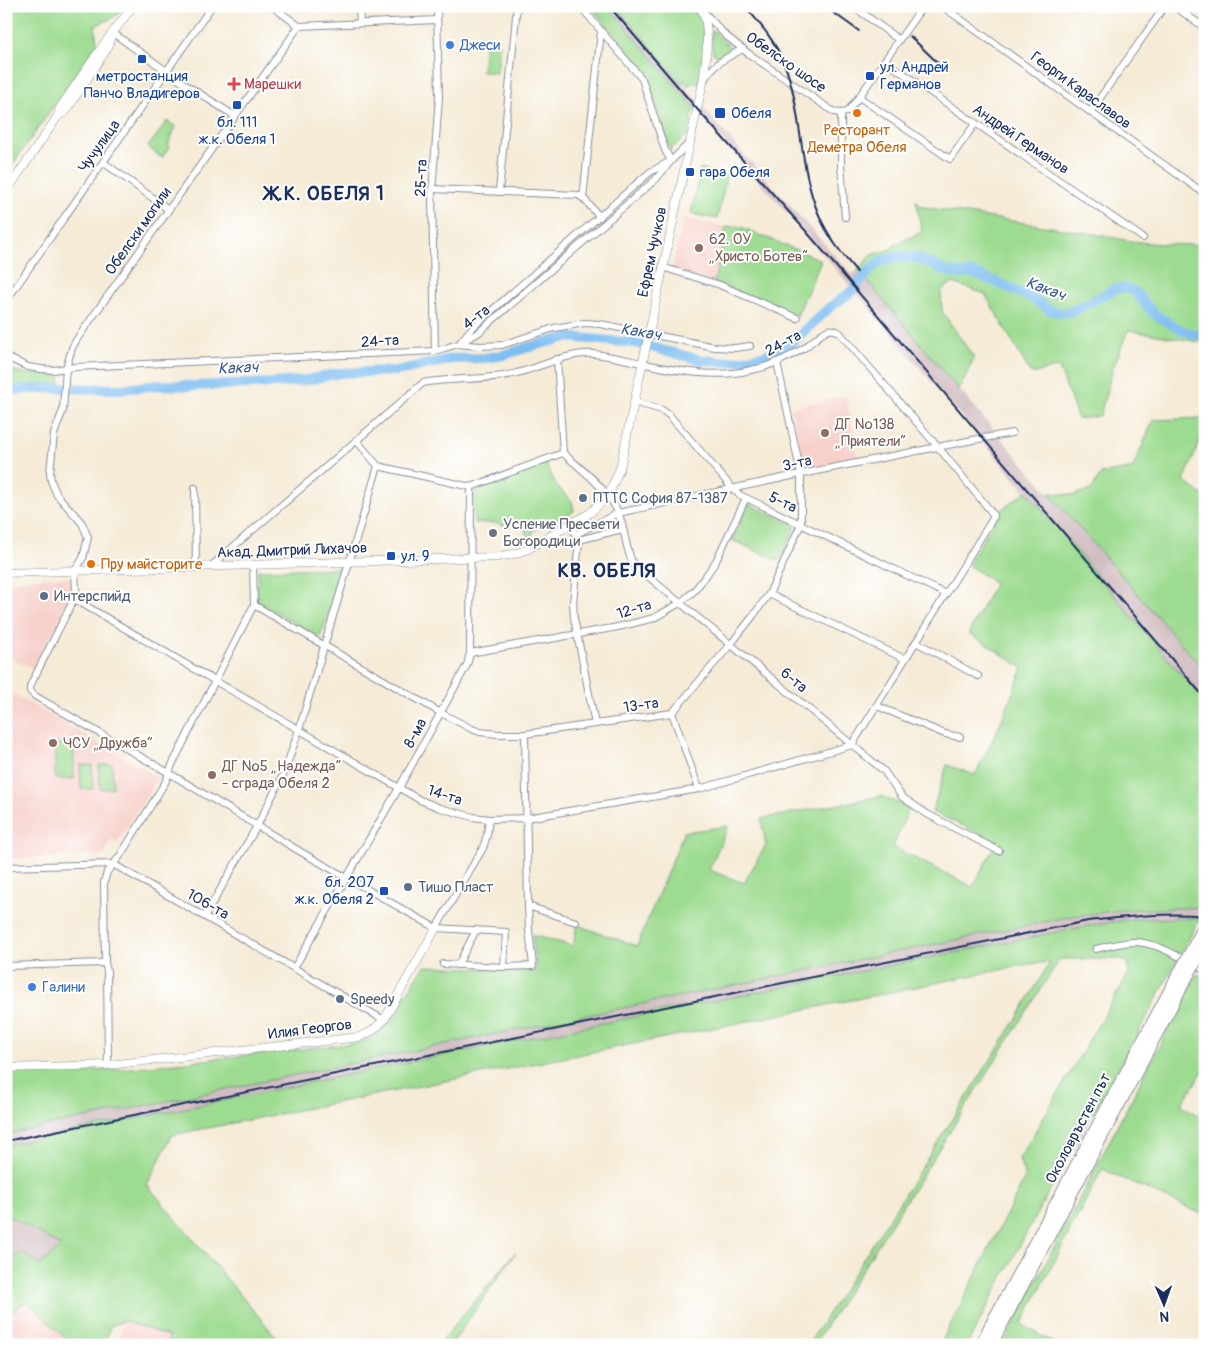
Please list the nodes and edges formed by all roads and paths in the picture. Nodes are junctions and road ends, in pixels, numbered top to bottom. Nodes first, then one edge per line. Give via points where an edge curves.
1 (133, 6) edge
2 (212, 6) edge
3 (272, 6) edge
4 (359, 6) edge
5 (437, 6) edge
6 (517, 6) edge
7 (580, 6) edge
8 (853, 6) edge
9 (923, 6) edge
10 (942, 6) edge
11 (1165, 6) edge
12 (1174, 6) edge
13 (701, 9) edge
14 (437, 20) junction
15 (360, 23) junction
16 (299, 26) junction
17 (1205, 28) edge
18 (601, 31) junction
19 (113, 33) junction
20 (899, 40) junction
21 (743, 49) junction
22 (885, 60) junction
23 (167, 71) junction
24 (703, 82) junction
25 (859, 97) junction
26 (1090, 112) junction
27 (841, 113) junction
28 (235, 116) junction
29 (975, 124) junction
30 (690, 142) junction
31 (103, 162) junction
32 (671, 162) junction
33 (432, 189) junction
34 (6, 192) edge
35 (499, 192) junction
36 (1205, 194) edge
37 (583, 198) junction
38 (168, 209) junction
39 (600, 217) junction
40 (845, 217) dead end
41 (1143, 238) dead end
42 (662, 267) junction
43 (6, 301) edge
44 (798, 318) dead end
45 (647, 337) junction
46 (458, 344) junction
47 (750, 346) dead end
48 (435, 351) junction
49 (6, 357) edge
50 (557, 359) junction
51 (642, 360) junction
52 (777, 362) junction
53 (66, 368) junction
54 (634, 402) junction
55 (1012, 434) dead end
56 (356, 440) junction
57 (938, 448) junction
58 (563, 453) junction
59 (378, 466) junction
60 (801, 474) junction
61 (471, 486) junction
62 (195, 488) dead end
63 (733, 490) junction
64 (608, 496) junction
65 (746, 498) junction
66 (618, 513) junction
67 (801, 524) junction
68 (570, 525) junction
69 (622, 529) junction
70 (577, 537) junction
71 (470, 558) junction
72 (350, 562) junction
73 (253, 565) junction
74 (196, 567) junction
75 (210, 567) junction
76 (75, 571) junction
77 (6, 573) edge
78 (769, 594) junction
79 (946, 594) junction
80 (74, 600) junction
81 (680, 603) junction
82 (254, 606) junction
83 (576, 635) junction
84 (916, 642) junction
85 (731, 644) junction
86 (324, 646) junction
87 (470, 654) junction
88 (905, 660) junction
89 (978, 676) dead end
90 (216, 681) junction
91 (876, 706) junction
92 (441, 713) junction
93 (672, 713) junction
94 (595, 724) junction
95 (299, 730) junction
96 (525, 734) junction
97 (960, 737) dead end
98 (852, 744) junction
99 (169, 773) junction
100 (399, 788) junction
101 (699, 789) junction
102 (527, 818) junction
103 (489, 819) junction
104 (257, 826) junction
105 (1000, 851) dead end
106 (114, 864) junction
107 (6, 867) edge
108 (346, 877) junction
109 (528, 906) junction
110 (205, 916) junction
111 (576, 922) dead end
112 (1205, 926) edge
113 (436, 928) junction
114 (476, 930) junction
115 (1205, 945) edge
116 (1096, 949) dead end
117 (104, 963) junction
118 (443, 964) dead end
119 (458, 965) junction
120 (6, 966) edge
121 (504, 967) junction
122 (294, 968) junction
123 (1205, 970) edge
124 (1183, 975) junction
125 (384, 1020) junction
126 (108, 1065) junction
127 (6, 1068) edge
128 (980, 1345) edge
129 (991, 1345) edge

1 - 19 street
2 - 23 street, Чучулица
3 - 16 street
4 - 15 street
5 - 14 street, 25-та
6 - 35 street
7 - 18 street
8 - 20 street
9 - 20 street
10 - 26 street, Георги Караславов
11 - 26 street
12 - 17 street
13 - 21 street, Обелско шосе
13 - 24 street, Ефрем Чучков via 706,22
14 - 15 street
14 - 33 street, 25-та via 439,97
15 - 16 street
16 - 28 street, Обелски могили
18 - 32 street via 642,79
18 - 37 street
19 - 23 street
19 - 34 street
20 - 22 street
21 - 24 street via 718,62
21 - 27 street, Обелско шосе via 834,112
22 - 25 street
22 - 29 street, Андрей Германов
23 - 28 street
23 - 31 street, Чучулица
24 - 30 street, Ефрем Чучков
25 - 27 street via 847,112
25 - 29 street via 950,159
26 - 36 street, Георги Караславов
27 - 40 street
28 - 38 street, Обелски могили
29 - 41 street, Андрей Германов
30 - 32 street, 4-та
30 - 42 street, Ефрем Чучков
31 - 38 street
31 - 43 street, Чучулица
32 - 39 street, 4-та via 650,172
32 - 46 street, 4-та via 656,179 478,333
33 - 35 street
33 - 48 street, 25-та
35 - 37 street via 578,195
37 - 39 street
38 - 53 street, Обелски могили via 77,339
39 - 46 street, 4-та via 472,328
42 - 44 street via 720,285
42 - 45 street, Ефрем Чучков
45 - 46 street, 24-та via 585,323 554,328 502,345
45 - 47 street, 24-та via 715,347
45 - 51 street, Ефрем Чучков
46 - 48 street, 24-та
48 - 53 street, 24-та
49 - 53 street, 24-та via 28,367
50 - 51 street, 24-та via 593,354
50 - 56 street, 24-та via 507,376 427,382
50 - 58 street
51 - 52 street, 24-та via 707,374 750,371
51 - 54 street, Ефрем Чучков
52 - 57 street, 24-та via 826,331 839,332
52 - 60 street, 13-та
53 - 76 street, Обелски могили via 63,410 54,434 50,472 57,495 82,524 88,537 84,558
54 - 63 street, 5-та via 662,410 670,416
54 - 64 street, Ефрем Чучков via 620,468
55 - 57 street, 3-та
56 - 59 street
56 - 75 street
57 - 60 street, 3-та
57 - 79 street via 993,514
58 - 61 street
58 - 64 street, 6-та
59 - 61 street
59 - 72 street
60 - 63 street, 3-та
60 - 67 street, 13-та
61 - 71 street, 8-ма
62 - 74 street
63 - 65 street, 5-та
63 - 66 street, 3-та
64 - 66 street, 6-та
64 - 68 street, Акад. Дмитрий Лихачов via 590,513
65 - 67 street, 5-та
65 - 81 street, 12-та via 710,569 694,591
66 - 69 street, 6-та
66 - 70 street
67 - 78 street, 13-та
67 - 79 street, 5-та
68 - 70 street
68 - 71 street, Акад. Дмитрий Лихачов via 514,554
69 - 70 street
69 - 81 street, 6-та via 633,564
70 - 83 street via 573,603
71 - 72 street, Акад. Дмитрий Лихачов
71 - 87 street, 8-ма
72 - 73 street, Акад. Дмитрий Лихачов
72 - 86 street
73 - 75 street, Акад. Дмитрий Лихачов
73 - 82 street
74 - 75 street, Акад. Дмитрий Лихачов
74 - 76 street, Акад. Дмитрий Лихачов
76 - 77 street, Акад. Дмитрий Лихачов
76 - 80 street
78 - 85 street, 13-та
78 - 88 street
79 - 84 street
80 - 90 street, 14-та
80 - 99 street via 30,691
81 - 83 street, 12-та via 654,618
81 - 85 street, 6-та
82 - 86 street, 13-та
82 - 90 street
83 - 87 street, 12-та
83 - 94 street
84 - 88 street
84 - 89 street
85 - 93 street, 13-та
85 - 98 street, 6-та
86 - 92 street, 13-та
86 - 95 street
87 - 92 street, 8-ма via 468,665
88 - 91 street
90 - 95 street, 14-та
90 - 99 street
91 - 97 street
91 - 98 street
92 - 96 street, 13-та via 480,732
92 - 100 street, 8-ма
93 - 94 street, 13-та
93 - 101 street
94 - 96 street, 13-та
95 - 100 street, 14-та
95 - 104 street via 284,773
96 - 102 street
98 - 101 street, 14-та
98 - 105 street, 6-та via 884,771 902,797 927,814
99 - 104 street
99 - 106 street
100 - 103 street, 14-та via 440,808
100 - 108 street, 8-ма
101 - 102 street, 14-та
102 - 103 street, 14-та
102 - 109 street
103 - 113 street, Илия Георгов via 483,848
104 - 108 street
104 - 110 street
106 - 107 street
106 - 110 street, 106-та
106 - 117 street via 104,882
108 - 113 street
108 - 122 street, 8-ма
109 - 111 street
109 - 121 street via 533,966
110 - 122 street, 106-та
112 - 124 highway, Околовръстен път, bridge
113 - 114 street
113 - 125 street, Илия Георгов
114 - 119 street
114 - 121 street via 506,932
115 - 124 highway, Околовръстен път, bridge
116 - 123 street via 1126,943 1147,944
117 - 120 street
117 - 126 street via 107,970
118 - 119 street
119 - 121 street
122 - 125 street, 106-та
124 - 128 highway, Околовръстен път
124 - 129 highway, Околовръстен път
125 - 126 street, Илия Георгов via 366,1035 351,1039
126 - 127 street, Илия Георгов

